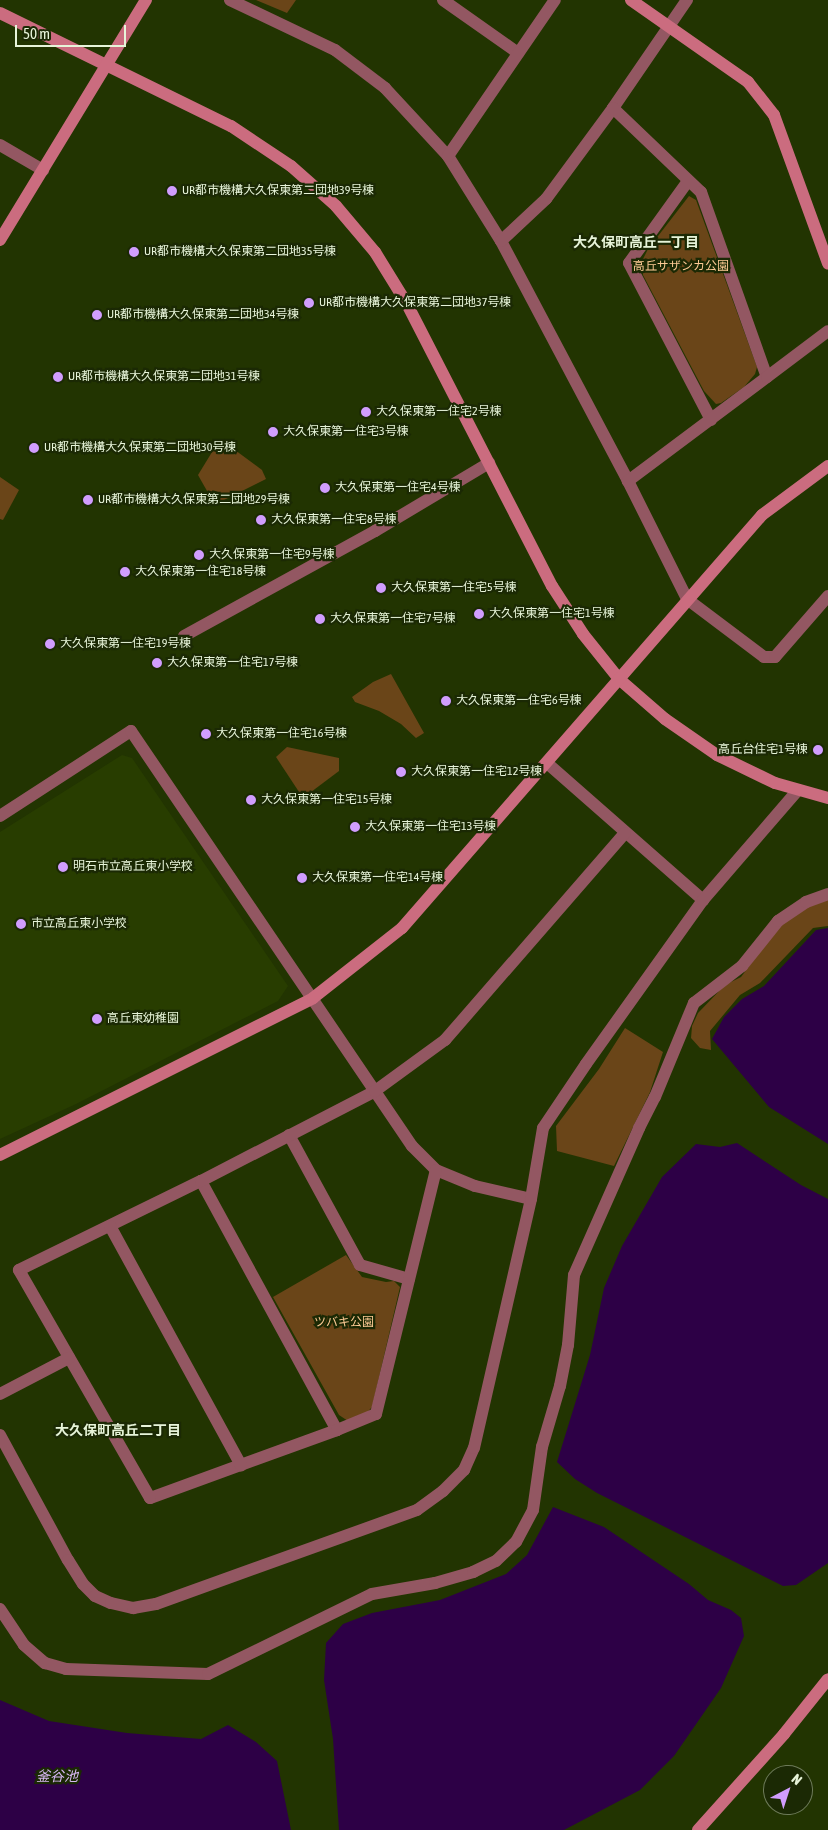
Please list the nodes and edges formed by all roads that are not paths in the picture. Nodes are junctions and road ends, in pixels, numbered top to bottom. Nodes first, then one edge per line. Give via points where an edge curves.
1 (146, 0) edge
2 (230, 0) edge
3 (443, 0) edge
4 (556, 0) edge
5 (631, 0) edge
6 (687, 0) edge
7 (0, 12) edge
8 (668, 26) junction
9 (518, 54) junction
10 (106, 66) junction
11 (613, 108) junction
12 (0, 145) edge
13 (448, 156) junction
14 (43, 170) junction
15 (688, 181) junction
16 (0, 240) edge
17 (501, 241) junction
18 (828, 263) edge
19 (828, 331) edge
20 (767, 377) junction
21 (711, 420) junction
22 (489, 463) junction
23 (828, 466) edge
24 (628, 481) junction
25 (828, 596) edge
26 (687, 599) junction
27 (184, 636) dead end
28 (619, 679) junction
29 (546, 763) junction
30 (797, 791) junction
31 (828, 798) edge
32 (0, 816) edge
33 (625, 833) junction
34 (828, 894) edge
35 (703, 900) junction
36 (313, 998) junction
37 (375, 1091) junction
38 (290, 1135) junction
39 (0, 1155) edge
40 (436, 1170) junction
41 (201, 1181) junction
42 (531, 1200) junction
43 (110, 1226) junction
44 (409, 1279) junction
45 (69, 1358) junction
46 (0, 1394) edge
47 (337, 1430) junction
48 (0, 1435) edge
49 (241, 1465) junction
50 (0, 1609) edge
51 (828, 1679) edge
52 (698, 1830) edge

1 - 10 street
2 - 13 street via 335,50 385,88
3 - 9 street
4 - 9 street
5 - 8 street
6 - 8 street
7 - 10 street
8 - 11 street
8 - 18 street via 748,82 774,115
9 - 13 street
10 - 14 street
10 - 22 street via 231,126 291,166 336,206 375,252 402,296
11 - 15 street
11 - 17 street via 546,199
12 - 14 street
13 - 17 street
14 - 16 street
15 - 20 street via 701,192
15 - 21 street via 629,262
17 - 24 street
19 - 20 street
20 - 21 street
21 - 24 street
22 - 27 street
22 - 28 street via 552,586 583,634
23 - 26 street via 762,515
24 - 26 street
25 - 26 street via 775,657 764,657
26 - 28 street
28 - 29 street
28 - 30 street via 665,719 717,755
29 - 33 street
29 - 36 street via 402,928
30 - 31 street
30 - 35 street
32 - 36 street via 131,731
33 - 35 street
33 - 37 street via 445,1040
34 - 50 street via 806,902 778,921 742,966 694,1003 574,1275 568,1345 542,1447 533,1510 516,1542 496,1561 473,1572 435,1583 372,1594 208,1674 66,1669 44,1662 24,1645
35 - 42 street via 543,1128
36 - 37 street
36 - 39 street
37 - 38 street
37 - 40 street via 412,1146
38 - 41 street
38 - 44 street via 360,1265
40 - 42 street via 475,1186
40 - 44 street
41 - 43 street
41 - 47 street
42 - 48 street via 474,1448 464,1470 443,1491 416,1510 156,1604 133,1608 95,1596 83,1584
43 - 45 street via 19,1270
43 - 49 street
44 - 47 street via 376,1414
45 - 46 street
45 - 49 street via 150,1498
47 - 49 street
51 - 52 street via 784,1734

